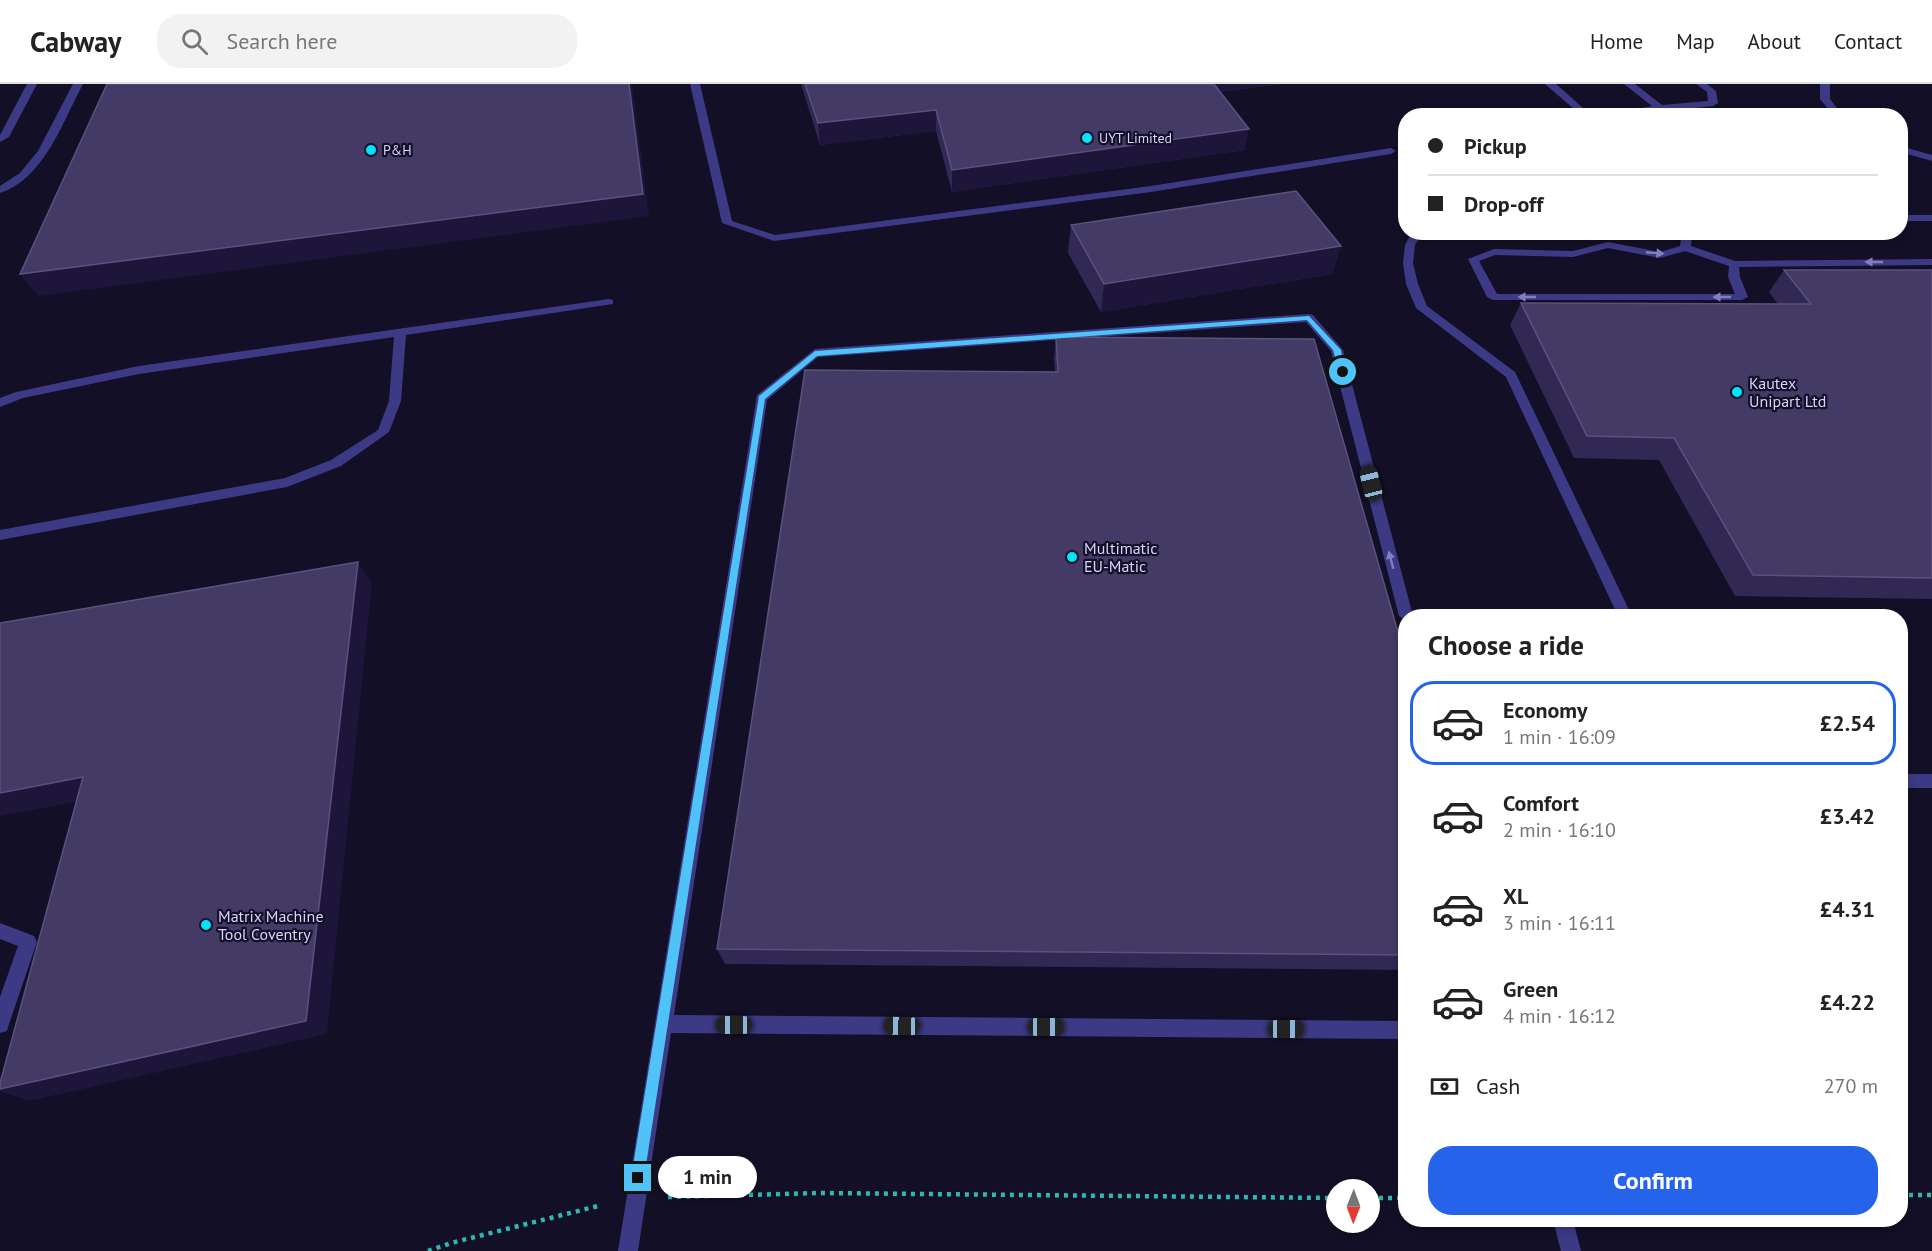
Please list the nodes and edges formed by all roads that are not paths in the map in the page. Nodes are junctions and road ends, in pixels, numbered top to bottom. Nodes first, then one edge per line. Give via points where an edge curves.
1 (32, 84) edge
2 (78, 84) edge
3 (695, 84) edge
4 (1550, 84) edge
5 (1629, 84) edge
6 (1701, 84) edge
7 (1822, 85) edge
8 (1578, 108) edge
9 (1660, 108) joint
10 (1832, 108) edge
11 (0, 140) edge
12 (1391, 151) dead end
13 (1908, 152) edge
14 (1908, 154) edge
15 (1915, 154) junction
16 (1932, 158) edge
17 (0, 190) edge
18 (1908, 218) edge
19 (1932, 218) edge
20 (1413, 240) edge
21 (1605, 240) edge
22 (1686, 240) edge
23 (1608, 245) junction
24 (1685, 248) junction
25 (1932, 262) edge
26 (1734, 264) junction
27 (609, 302) dead end
28 (400, 332) junction
29 (0, 403) edge
30 (0, 535) edge
31 (1404, 609) edge
32 (1622, 609) edge
33 (1908, 781) edge
34 (1932, 781) edge
35 (0, 931) edge
36 (0, 1024) edge
37 (662, 1024) junction
38 (1398, 1030) edge
39 (1565, 1227) edge
40 (628, 1251) edge
41 (1571, 1251) edge

1 - 11 street
2 - 17 street via 42,152 24,175
3 - 12 street via 727,223 774,238 1151,189
4 - 8 street
5 - 9 street
6 - 9 street via 1711,91 1713,104
7 - 10 street
13 - 15 street
14 - 15 street
15 - 16 street
18 - 19 street
20 - 32 street via 1408,263 1422,308 1511,375
21 - 23 street
22 - 24 street
23 -> 24 street via 1660,255
26 -> 23 street via 1734,277 1742,297 1493,297 1473,259 1494,252 1573,254
24 - 26 street
25 -> 26 street
27 - 28 street
28 - 29 street via 139,370 20,395
28 - 30 street via 395,401 383,432 336,463 287,482
31 -> 37 street via 1337,350 1309,318 815,353 761,398
33 - 34 street
35 - 36 street via 28,942
37 - 38 street
37 - 40 street
39 - 41 street

